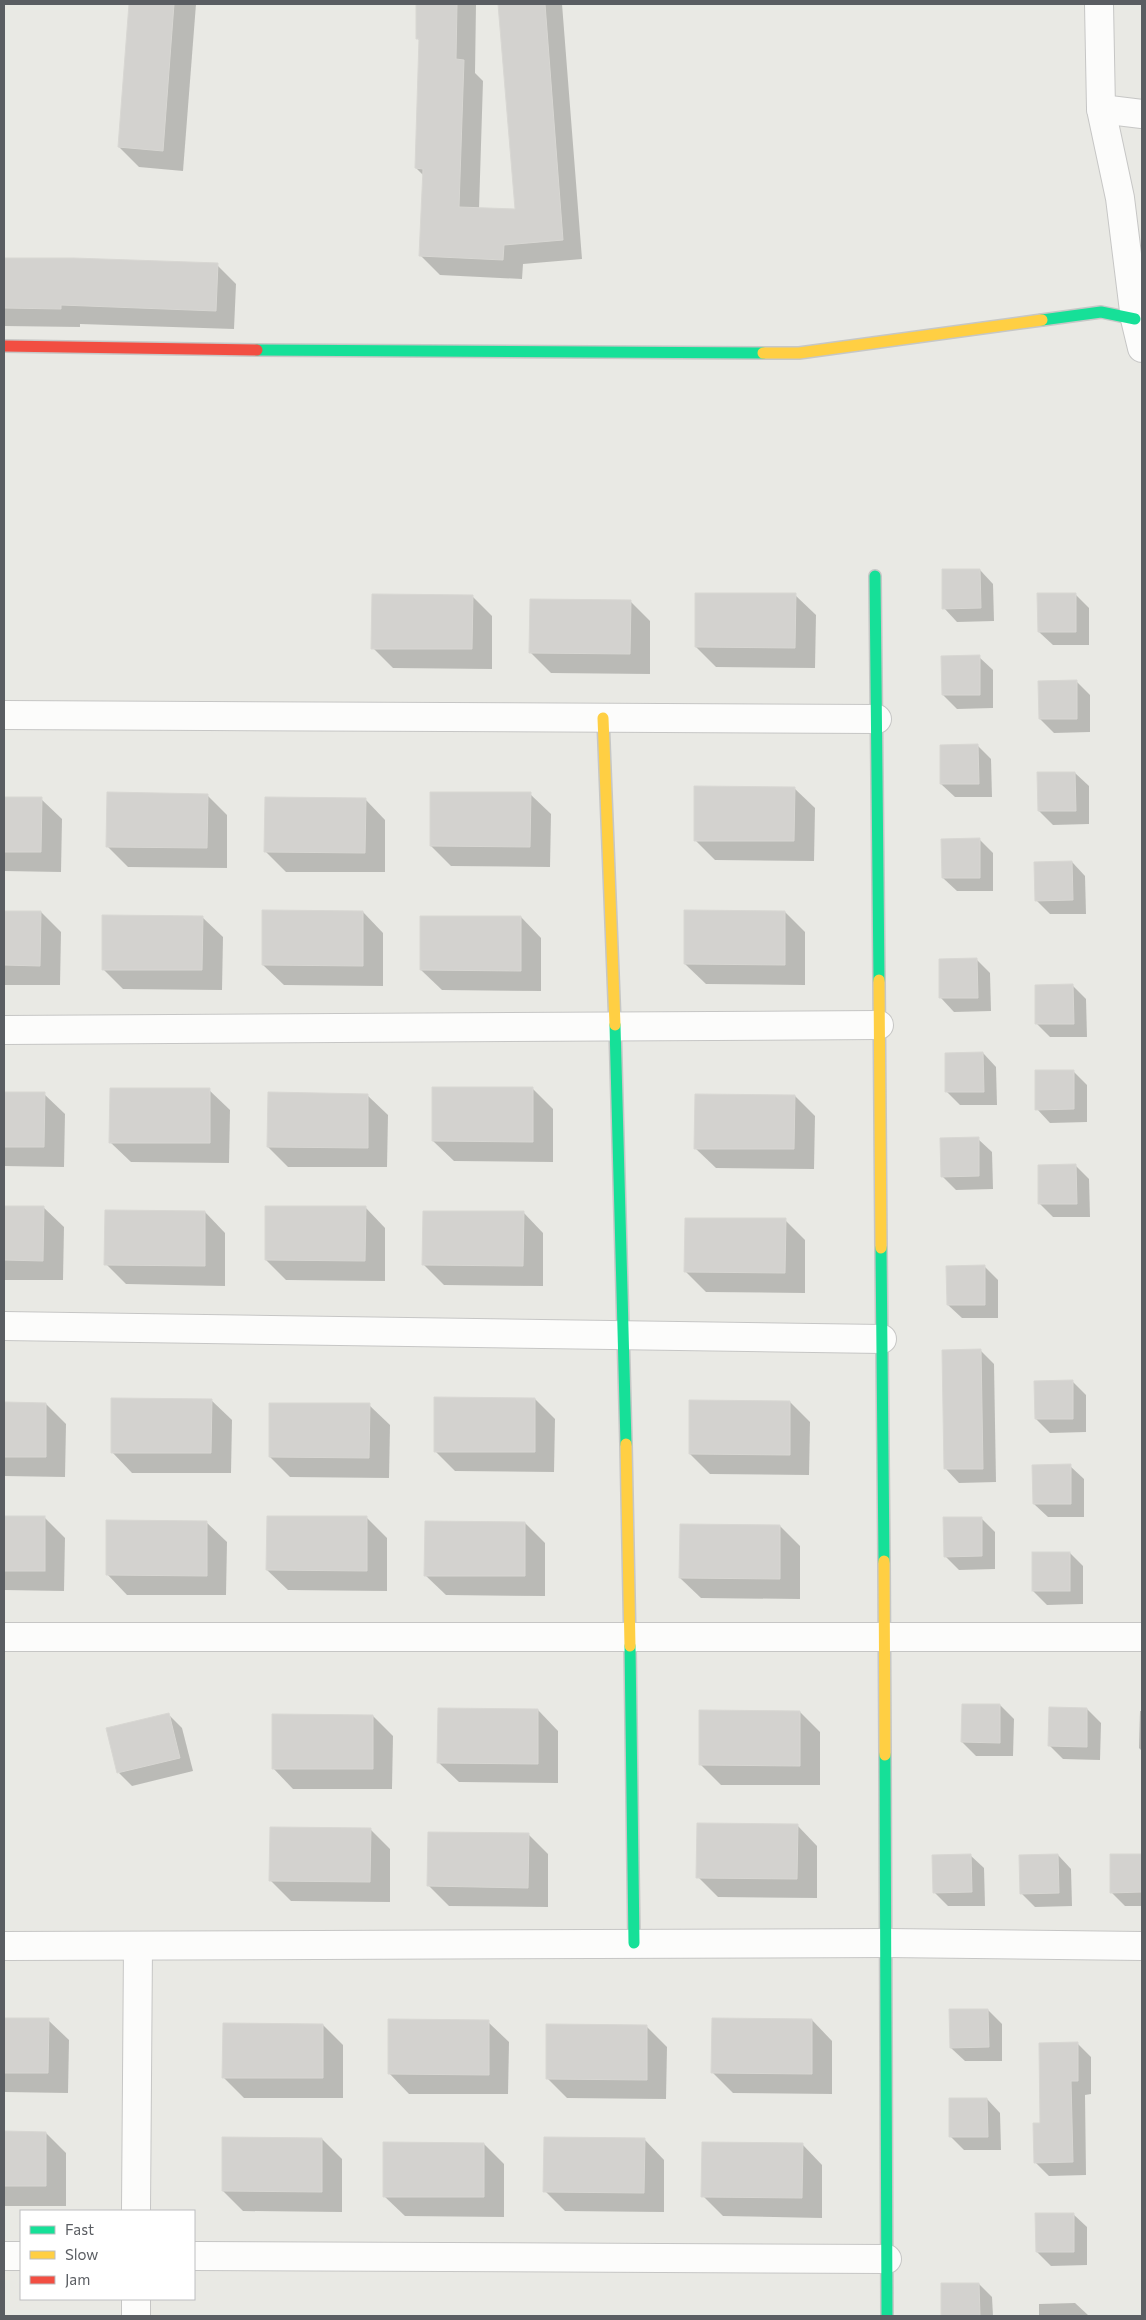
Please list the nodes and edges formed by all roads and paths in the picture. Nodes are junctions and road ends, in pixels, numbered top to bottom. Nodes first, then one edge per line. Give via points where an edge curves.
1 (1099, 4) edge
2 (1102, 109) junction
3 (1142, 114) edge
4 (1134, 319) junction
5 (4, 346) edge
6 (1142, 348) edge
7 (875, 576) dead end
8 (4, 715) edge
9 (603, 718) junction
10 (877, 718) junction
11 (879, 1025) junction
12 (616, 1026) junction
13 (4, 1030) edge
14 (4, 1326) edge
15 (624, 1336) junction
16 (882, 1339) junction
17 (632, 1636) junction
18 (884, 1636) junction
19 (4, 1637) edge
20 (1142, 1637) edge
21 (887, 1943) junction
22 (634, 1944) junction
23 (4, 1946) edge
24 (138, 1946) junction
25 (1142, 1946) edge
26 (136, 2210) edge
27 (4, 2256) edge
28 (20, 2256) edge
29 (195, 2256) edge
30 (887, 2259) junction
31 (136, 2300) edge
32 (136, 2316) edge
33 (887, 2316) edge

1 - 2 street
2 - 3 street
2 - 4 street via 1120,198
4 - 5 street via 1101,312 799,353
4 - 6 street
7 - 10 street
8 - 9 street
9 - 10 street
9 - 12 street
10 - 11 street
11 - 12 street
11 - 16 street
12 - 13 street
12 - 15 street
14 - 15 street
15 - 16 street
15 - 17 street
16 - 18 street
17 - 18 street
17 - 19 street
17 - 22 street
18 - 20 street
18 - 21 street
21 - 22 street
21 - 25 street
21 - 30 street
22 - 24 street
23 - 24 street
24 - 26 street
27 - 28 street
29 - 30 street
30 - 33 street
31 - 32 street

